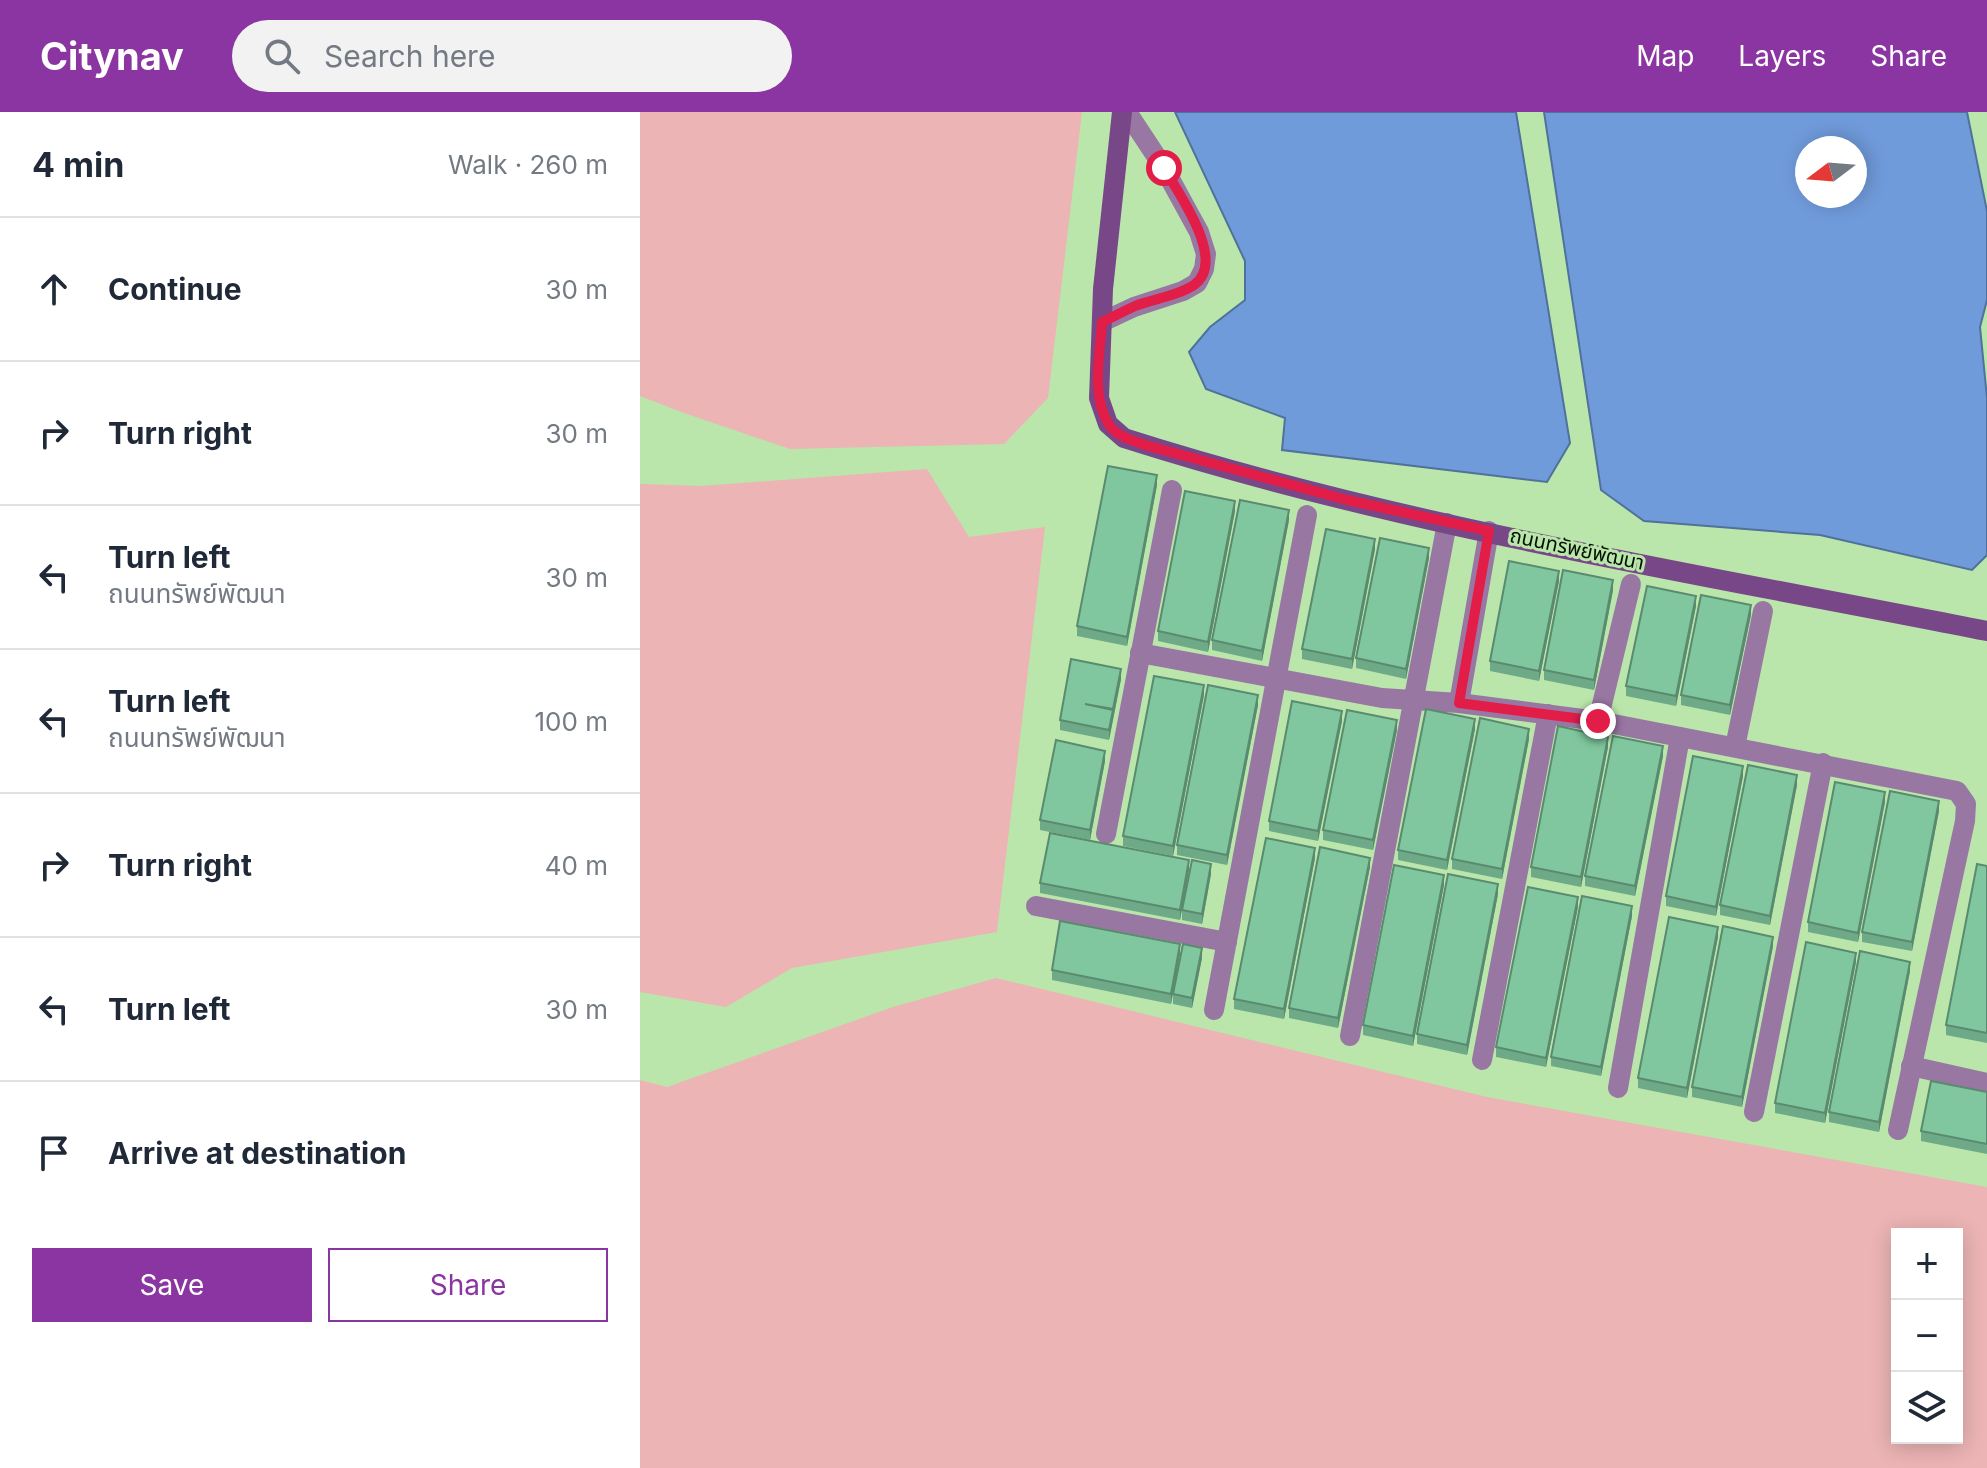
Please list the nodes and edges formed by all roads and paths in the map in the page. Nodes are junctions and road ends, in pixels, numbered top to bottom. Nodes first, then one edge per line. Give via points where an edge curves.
1 (1124, 112) edge
2 (1102, 322) junction
3 (1172, 490) dead end
4 (1307, 515) dead end
5 (1447, 523) junction
6 (1489, 531) junction
7 (1631, 584) dead end
8 (1763, 611) dead end
9 (1987, 631) edge
10 (1140, 653) junction
11 (1276, 678) junction
12 (1415, 700) junction
13 (1459, 703) junction
14 (1548, 714) junction
15 (1598, 721) junction
16 (1680, 737) junction
17 (1735, 747) junction
18 (1823, 763) junction
19 (1106, 834) dead end
20 (1036, 906) dead end
21 (1227, 942) junction
22 (1214, 1010) dead end
23 (1350, 1036) dead end
24 (1482, 1060) dead end
25 (1911, 1066) junction
26 (1987, 1083) edge
27 (1618, 1088) dead end
28 (1754, 1112) dead end
29 (1898, 1130) dead end

1 - 2 street, ถนนทรัพย์พัฒนา
1 - 2 street via 1164,168 1206,254 1197,283
2 - 5 street, ถนนทรัพย์พัฒนา via 1099,398 1108,424 1124,438
3 - 10 street
4 - 11 street
5 - 6 street, ถนนทรัพย์พัฒนา
5 - 12 street
6 - 9 street, ถนนทรัพย์พัฒนา
6 - 13 street
7 - 15 street
8 - 17 street
10 - 11 street
10 - 19 street
11 - 12 street
11 - 21 street
12 - 13 street
12 - 23 street
13 - 14 street
14 - 15 street
14 - 24 street
15 - 16 street
16 - 17 street
16 - 27 street
17 - 18 street
18 - 25 street via 1957,791 1966,804
18 - 28 street
20 - 21 street
21 - 22 street
25 - 26 street
25 - 29 street

